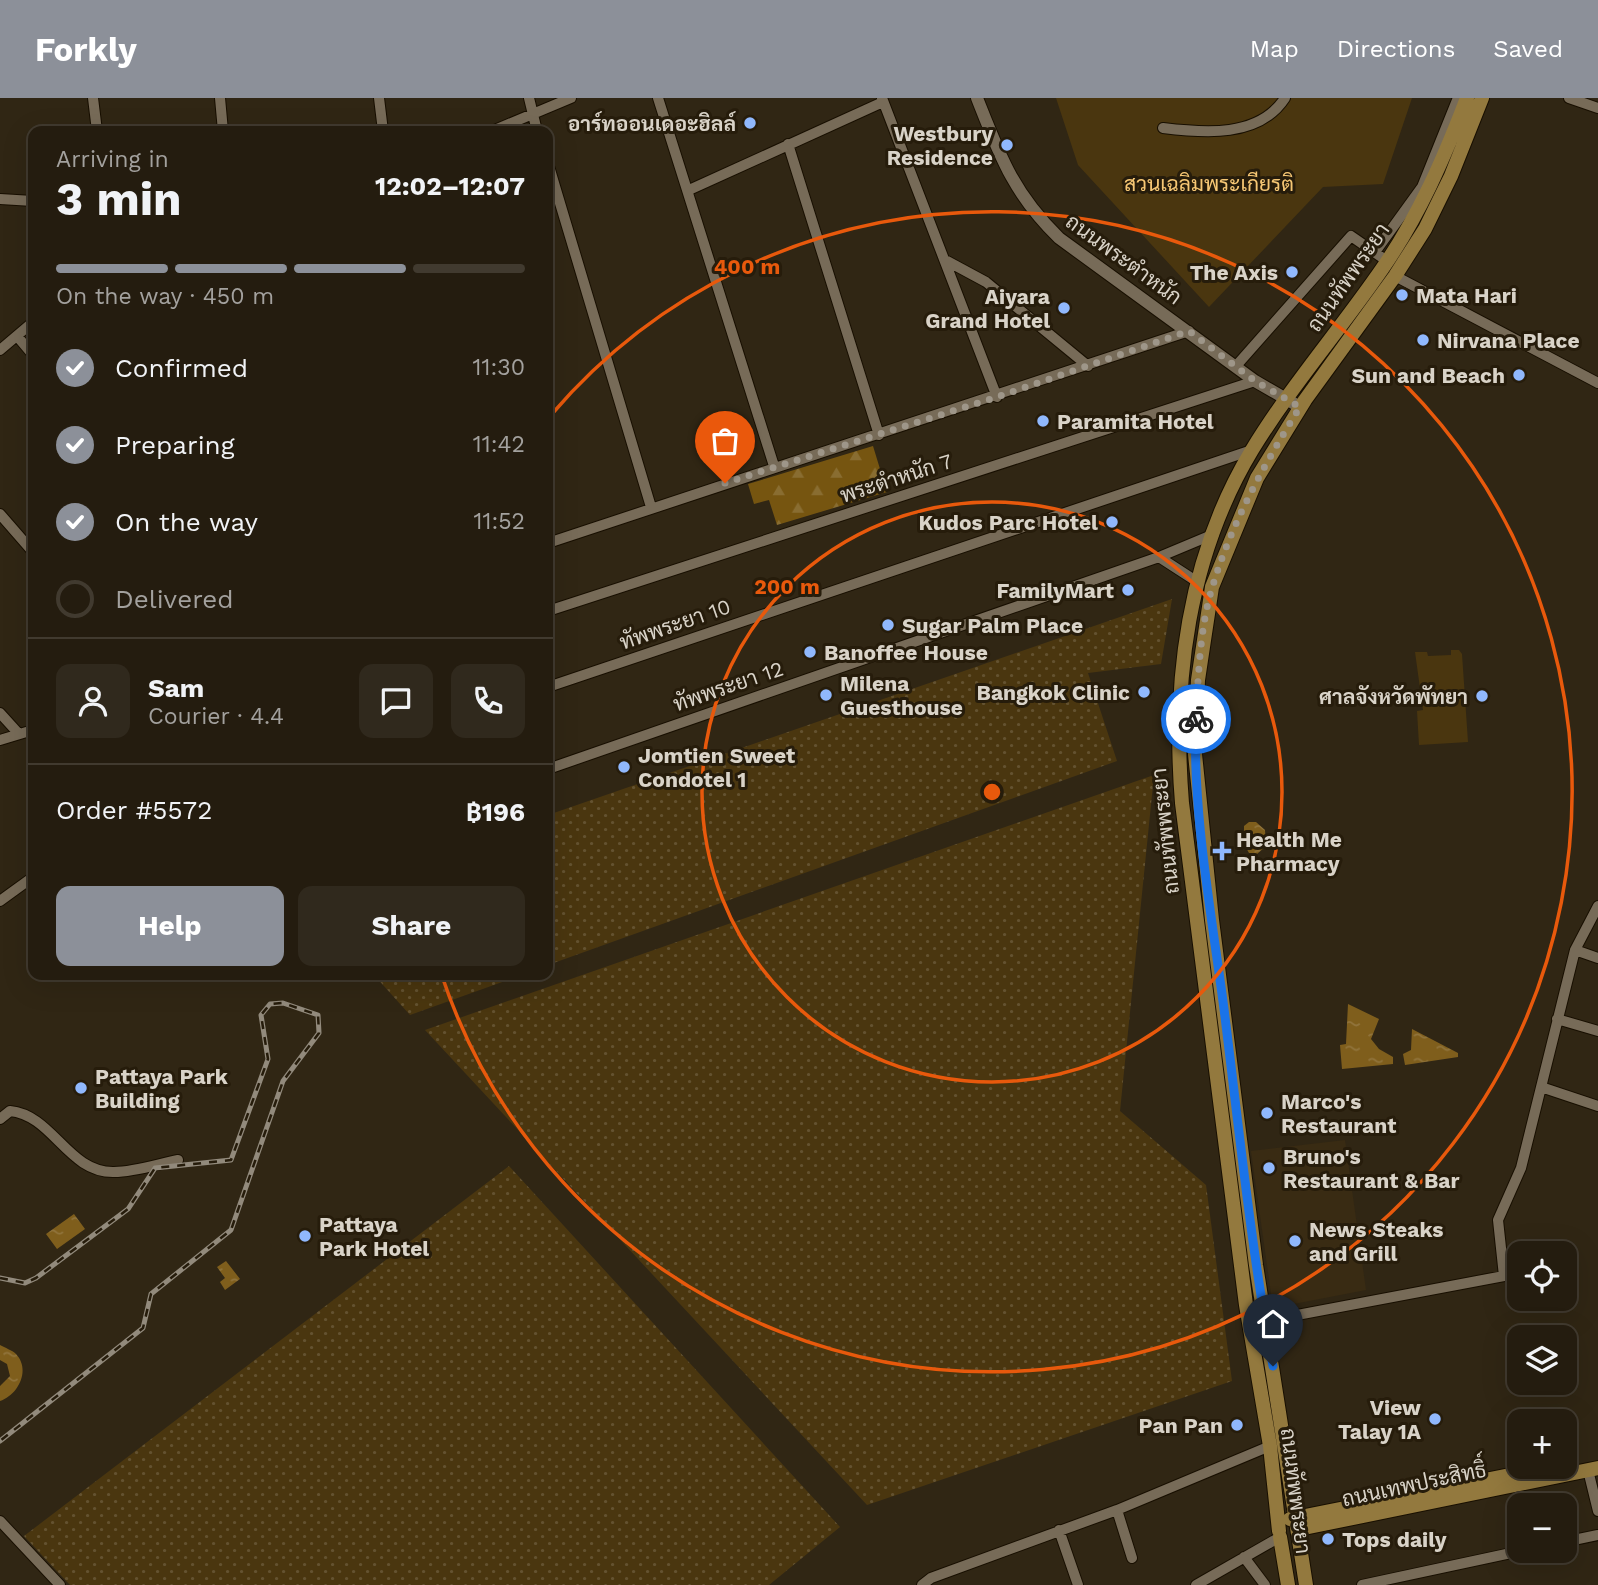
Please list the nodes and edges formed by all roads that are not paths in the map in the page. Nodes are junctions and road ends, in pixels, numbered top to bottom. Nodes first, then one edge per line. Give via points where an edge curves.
1 (93, 98) edge
2 (220, 98) edge
3 (379, 98) edge
4 (530, 98) edge
5 (571, 98) edge
6 (658, 98) edge
7 (977, 98) edge
8 (1285, 98) edge
9 (1482, 98) edge
10 (1569, 98) edge
11 (883, 100) edge
12 (1466, 100) edge
13 (1598, 108) edge
14 (532, 117) junction
15 (96, 126) edge
16 (223, 126) edge
17 (382, 126) edge
18 (506, 126) edge
19 (535, 126) edge
20 (1163, 128) dead end
21 (788, 144) junction
22 (689, 190) junction
23 (553, 193) edge
24 (0, 198) edge
25 (28, 201) edge
26 (1381, 257) junction
27 (947, 261) junction
28 (1395, 276) junction
29 (28, 327) edge
30 (1189, 331) junction
31 (17, 336) junction
32 (28, 349) edge
33 (0, 350) edge
34 (1088, 366) junction
35 (1236, 366) junction
36 (1255, 381) junction
37 (1597, 381) edge
38 (997, 397) junction
39 (1286, 399) junction
40 (1300, 407) junction
41 (879, 435) junction
42 (1252, 450) junction
43 (774, 466) junction
44 (1241, 472) junction
45 (1257, 478) junction
46 (651, 507) junction
47 (0, 514) edge
48 (1213, 534) junction
49 (553, 541) edge
50 (28, 546) edge
51 (1159, 557) junction
52 (1196, 581) junction
53 (553, 609) edge
54 (1183, 660) junction
55 (1201, 662) junction
56 (1181, 679) junction
57 (1198, 680) junction
58 (553, 685) edge
59 (0, 713) edge
60 (28, 731) edge
61 (19, 734) junction
62 (0, 740) edge
63 (553, 767) edge
64 (28, 881) edge
65 (0, 901) edge
66 (1598, 906) edge
67 (1212, 920) junction
68 (1196, 922) junction
69 (1575, 950) junction
70 (1598, 958) edge
71 (1557, 1019) junction
72 (1598, 1031) edge
73 (1541, 1087) junction
74 (1598, 1106) edge
75 (0, 1119) edge
76 (178, 1160) dead end
77 (1265, 1321) junction
78 (1270, 1446) junction
79 (1598, 1458) edge
80 (1577, 1462) edge
81 (1593, 1469) edge
82 (1507, 1477) edge
83 (1117, 1510) junction
84 (1598, 1511) edge
85 (0, 1521) edge
86 (1298, 1523) junction
87 (1279, 1529) junction
88 (1059, 1530) junction
89 (1598, 1535) edge
90 (1577, 1539) edge
91 (1507, 1554) edge
92 (1244, 1557) junction
93 (1132, 1558) dead end
94 (60, 1585) edge
95 (922, 1585) edge
96 (1078, 1585) edge
97 (1196, 1585) edge
98 (1265, 1585) edge
99 (1288, 1585) edge
100 (1306, 1585) edge
101 (1362, 1585) edge

1 - 15 street
2 - 16 street
3 - 17 street
4 - 14 street
5 - 14 street
6 - 22 street
7 - 30 street, ถนนพระตำหนัก via 1008,176 1033,212 1072,248
8 - 20 street via 1256,122 1212,134
9 - 28 main road, ถนนทัพพระยา via 1451,176
10 - 13 street
11 - 21 street
11 - 27 street
12 - 26 main road, ถนนทัพพระยา via 1438,170
14 - 18 street
14 - 19 street
21 - 22 street
21 - 41 street
22 - 43 street
23 - 46 street
24 - 25 street
26 - 35 street via 1351,236
26 - 39 main road, ถนนทัพพระยา
27 - 34 street via 986,282
27 - 38 street
28 - 37 street
28 - 40 main road, ถนนทัพพระยา
29 - 31 street
30 - 34 street
30 - 35 street, ถนนพระตำหนัก
31 - 32 street
31 - 33 street
34 - 38 street
35 - 36 street, ถนนพระตำหนัก
36 - 39 street, ถนนพระตำหนัก
36 - 53 street, พระตำหนัก 7
38 - 41 street
39 - 40 street, ถนนพระตำหนัก
39 - 42 main road, ถนนทัพพระยา
40 - 45 main road, ถนนทัพพระยา
41 - 43 street
42 - 44 main road, ถนนทัพพระยา
42 - 58 street, ทัพพระยา 10
43 - 46 street
44 - 45 street
44 - 48 main road, ถนนทัพพระยา
45 - 55 main road, ถนนทัพพระยา via 1212,587
46 - 49 street
47 - 50 street
48 - 51 street, ทัพพระยา 12
48 - 52 main road, ถนนทัพพระยา
51 - 52 street
51 - 63 street, ทัพพระยา 12
52 - 54 main road, ถนนทัพพระยา
54 - 55 street
54 - 56 main road, ถนนทัพพระยา
55 - 57 main road, ถนนทัพพระยา
56 - 57 street
56 - 68 main road, ถนนทัพพระยา via 1178,754
57 - 67 main road, ถนนทัพพระยา via 1195,754
59 - 61 street
60 - 61 street
61 - 62 street
64 - 65 street
66 - 69 street
67 - 68 street
67 - 77 main road, ถนนทัพพระยา
68 - 78 main road, ถนนทัพพระยา via 1246,1306
69 - 70 street
69 - 71 street
71 - 72 street
71 - 73 street
73 - 74 street
73 - 77 street via 1521,1168 1498,1220 1504,1276
75 - 76 street via 10,1111 24,1112 78,1161 113,1172
77 - 86 main road, ถนนทัพพระยา
78 - 83 street
78 - 87 main road, ถนนทัพพระยา
79 - 80 main road
81 - 84 street
81 - 86 main road, ถนนเทพประสิทธิ์
82 - 86 main road, ถนนเทพประสิทธิ์
83 - 88 street
83 - 93 street
85 - 94 street
86 - 87 main road, ถนนเทพประสิทธิ์
86 - 100 main road, ถนนทัพพระยา
87 - 92 street
87 - 99 main road, ถนนทัพพระยา
88 - 95 street
88 - 96 street
89 - 90 street
91 - 101 street
92 - 97 street
92 - 98 street

